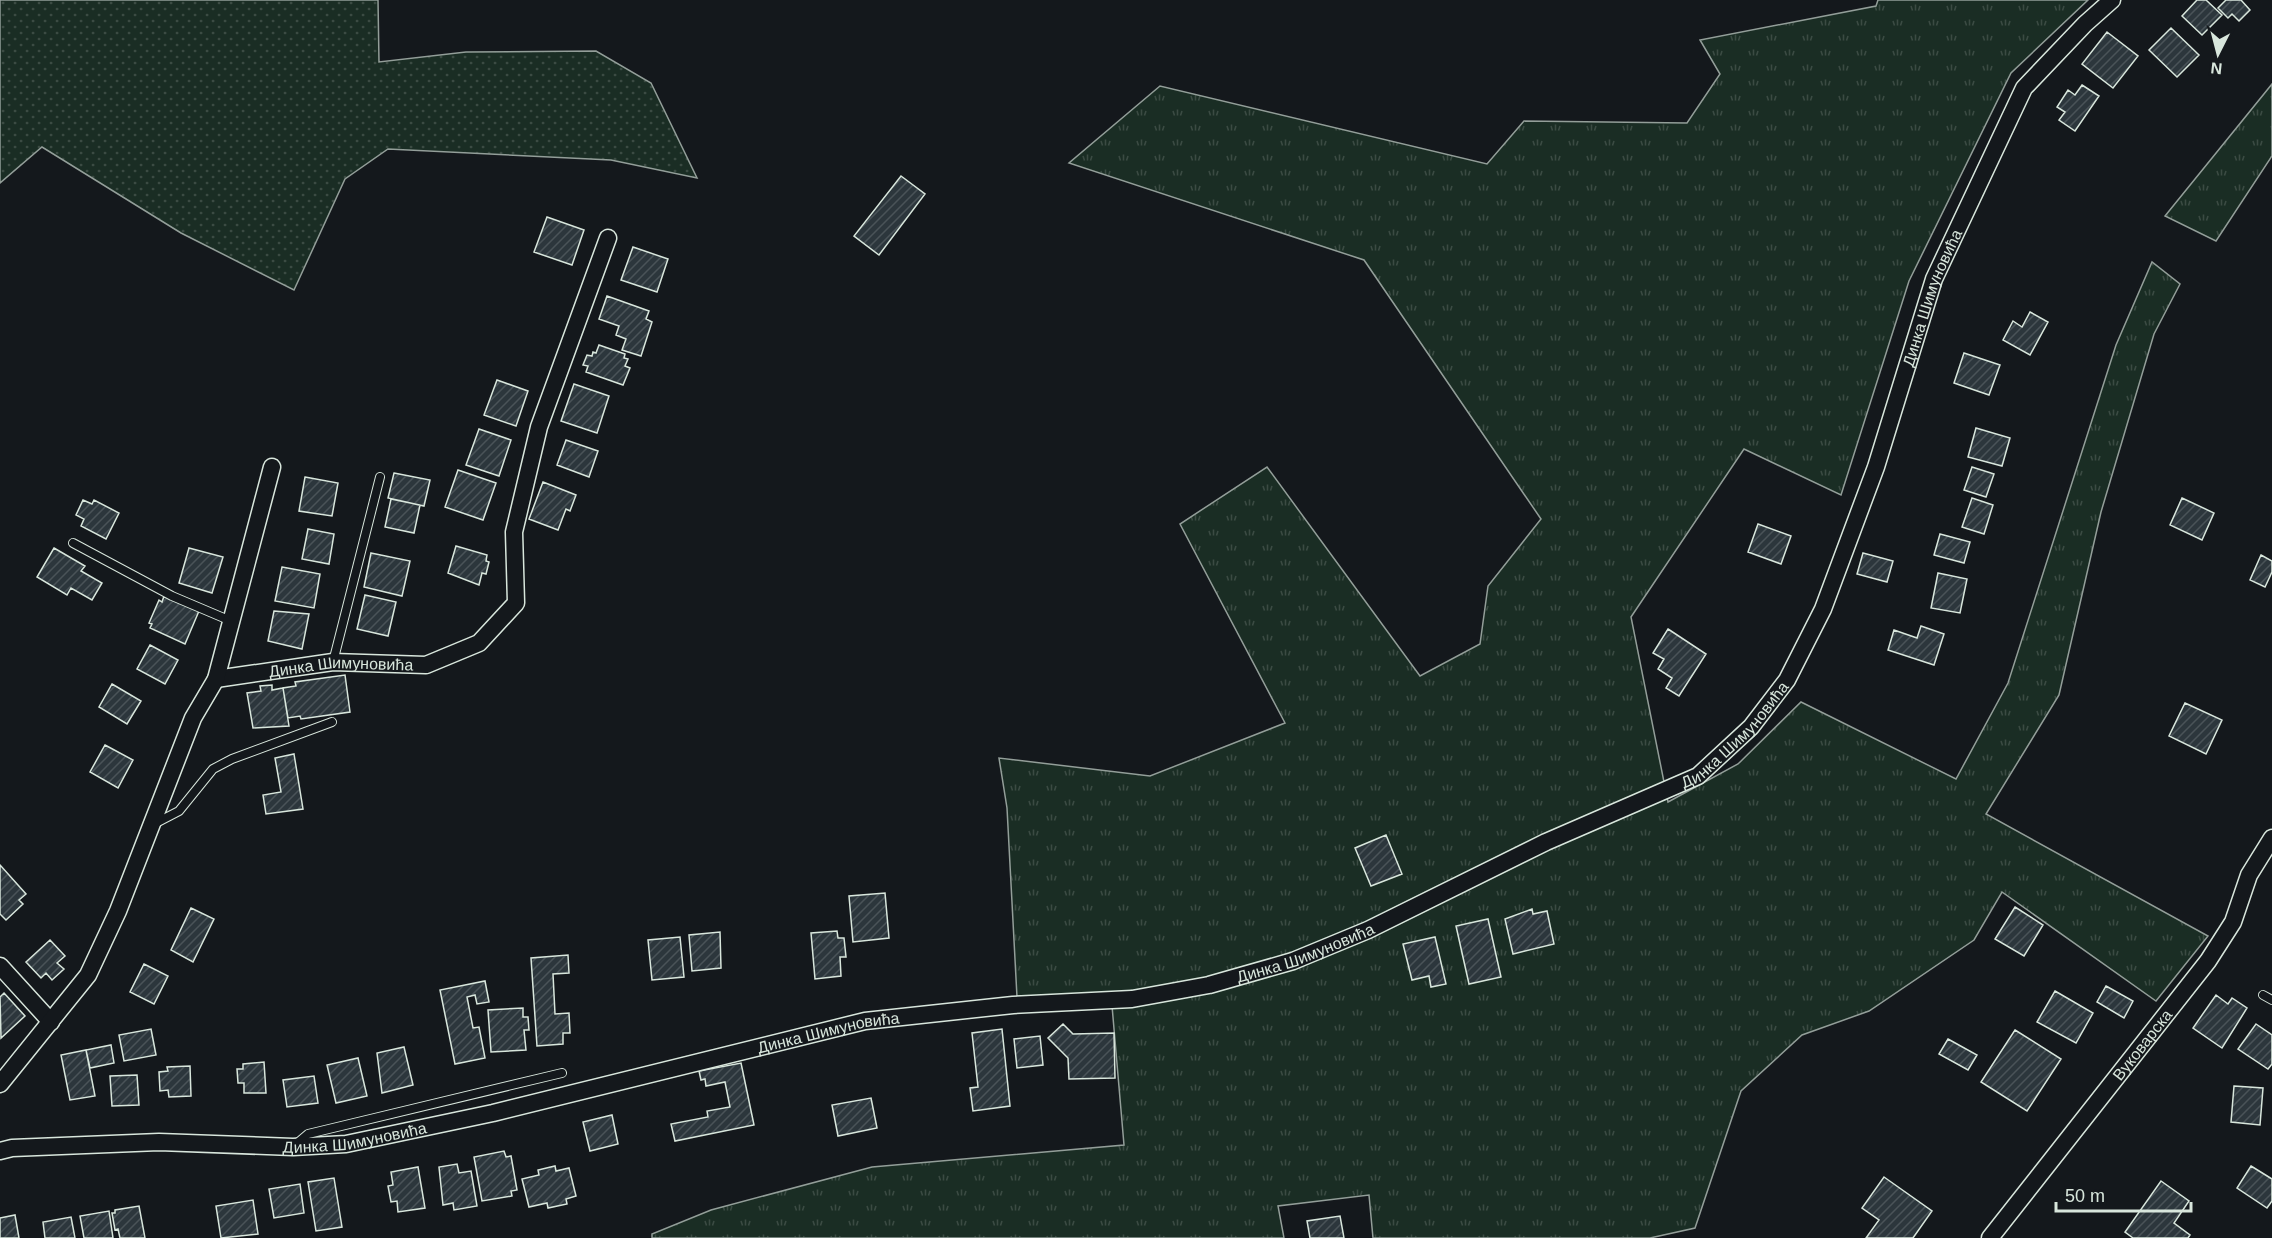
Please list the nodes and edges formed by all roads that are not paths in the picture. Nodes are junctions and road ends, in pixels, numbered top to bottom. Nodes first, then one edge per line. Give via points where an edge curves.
1 (2112, 0) edge
2 (608, 237) dead end
3 (272, 466) dead end
4 (380, 477) dead end
5 (73, 543) dead end
6 (231, 621) junction
7 (333, 662) junction
8 (216, 679) junction
9 (332, 722) dead end
10 (151, 826) junction
11 (2272, 838) edge
12 (0, 966) edge
13 (2264, 995) dead end
14 (2272, 1000) edge
15 (51, 1022) junction
16 (562, 1073) dead end
17 (0, 1084) edge
18 (293, 1147) junction
19 (0, 1151) edge
20 (1990, 1238) edge

1 - 18 street, Динка Шимуновића via 2024,88 1934,279 1876,467 1823,609 1787,680 1751,727 1698,776 1546,842 1368,930 1293,961 1209,985 1132,999 1013,1005 865,1021 407,1132 346,1144
2 - 7 street, Динка Шимуновића via 538,427 514,532 516,603 479,643 426,665
3 - 6 street
4 - 7 lane
5 - 6 lane via 172,596
6 - 8 street
7 - 8 street, Динка Шимуновића
8 - 10 street via 193,718
9 - 10 lane via 232,759 213,770 180,811
10 - 15 street via 88,975
11 - 20 street, Вуковарска via 2249,875 2233,922 2208,961
12 - 15 street
13 - 14 lane
15 - 17 street
16 - 18 lane via 308,1134
18 - 19 street, Динка Шимуновића via 159,1142

